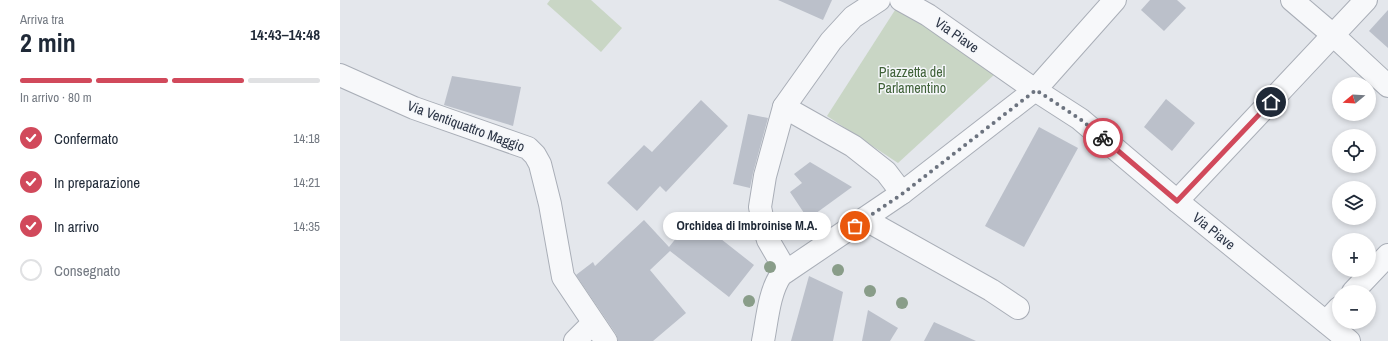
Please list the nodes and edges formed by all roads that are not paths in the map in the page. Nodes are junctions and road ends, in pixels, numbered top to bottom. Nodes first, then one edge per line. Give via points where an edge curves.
1 (879, 0) edge
2 (902, 0) edge
3 (1115, 0) edge
4 (1292, 0) edge
5 (1366, 0) edge
6 (1333, 35) junction
7 (340, 75) edge
8 (1388, 86) edge
9 (1036, 90) junction
10 (784, 107) junction
11 (902, 194) junction
12 (1177, 201) junction
13 (868, 217) junction
14 (1388, 255) edge
15 (786, 271) junction
16 (1360, 285) edge
17 (1018, 308) dead end
18 (1332, 314) edge
19 (593, 323) junction
20 (1341, 329) edge
21 (575, 341) edge
22 (606, 341) edge
23 (763, 341) edge
24 (1349, 341) edge

1 - 10 street via 854,17 831,41
2 - 9 street, Via Piave via 928,15
3 - 9 street
4 - 6 street
5 - 6 street
6 - 8 street
6 - 12 street
7 - 19 street, Via Ventiquattro Maggio via 414,108 528,148 540,164 563,277
9 - 11 street
9 - 12 street, Via Piave via 1080,119
10 - 11 street via 853,146 886,172
10 - 15 street via 765,176 760,207 768,240
11 - 13 street
12 - 18 street, Via Piave
13 - 15 street
13 - 17 street via 875,225
14 - 16 street
15 - 23 street via 776,282
19 - 21 street
19 - 22 street, Via Ventiquattro Maggio
20 - 24 street, Via Piave

